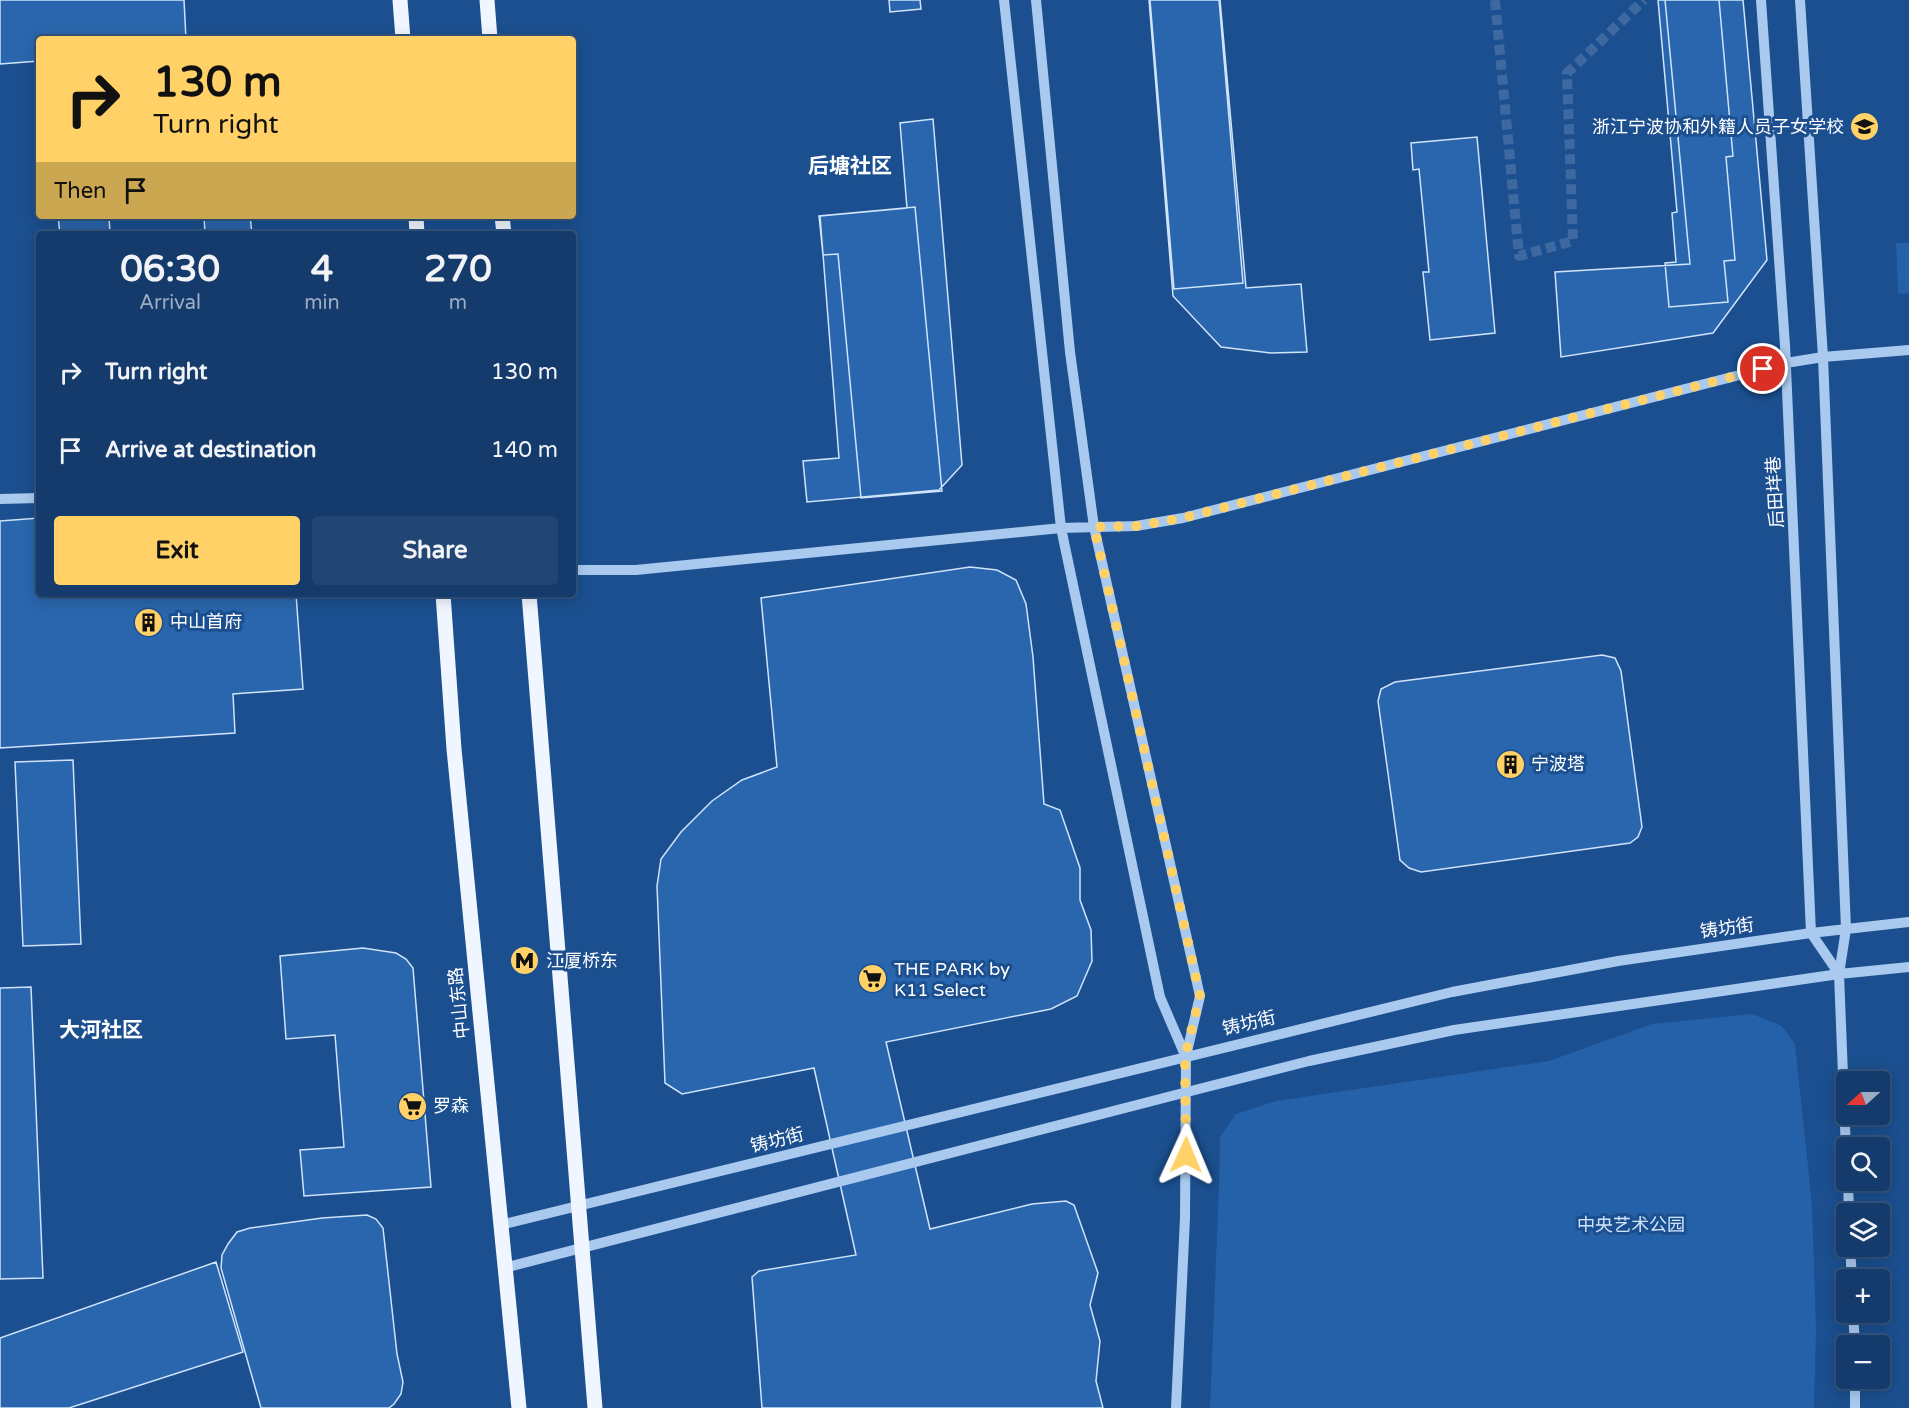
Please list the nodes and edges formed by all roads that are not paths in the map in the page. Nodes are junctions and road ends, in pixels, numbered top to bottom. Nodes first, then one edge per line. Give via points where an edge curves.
1 (400, 0) edge
2 (487, 0) edge
3 (1004, 0) edge
4 (1036, 0) edge
5 (1761, 0) edge
6 (1800, 0) edge
7 (402, 36) edge
8 (490, 36) edge
9 (1909, 350) edge
10 (1823, 357) junction
11 (1786, 363) junction
12 (36, 498) edge
13 (0, 499) edge
14 (1094, 527) junction
15 (1061, 528) junction
16 (576, 570) edge
17 (443, 597) edge
18 (530, 597) edge
19 (1909, 922) edge
20 (1846, 929) junction
21 (1811, 933) junction
22 (1909, 967) edge
23 (1839, 974) junction
24 (1185, 1056) junction
25 (1187, 1092) junction
26 (1845, 1137) edge
27 (579, 1206) junction
28 (500, 1225) junction
29 (582, 1247) junction
30 (504, 1268) junction
31 (1855, 1389) edge
32 (519, 1408) edge
33 (595, 1408) edge
34 (1176, 1408) edge
35 (1855, 1408) edge

1 - 7 main road
2 - 8 main road
3 - 15 street
4 - 14 street via 1070,352
5 - 11 street, 后田垟巷
6 - 10 street
9 - 10 street
10 - 11 street
10 - 20 street
11 - 14 street via 1183,518 1136,526
11 - 21 street, 后田垟巷
12 - 13 street
14 - 15 street
14 - 24 street via 1200,996
15 - 16 street via 636,570
15 - 24 street via 1160,997
17 - 28 main road, 中山东路
18 - 27 main road
19 - 20 street, 铸坊街
20 - 21 street, 铸坊街
20 - 23 street
21 - 23 street
21 - 24 street, 铸坊街 via 1618,961 1452,992
22 - 23 street
23 - 25 street via 1454,1030
23 - 26 street
24 - 25 street
24 - 27 street, 铸坊街
25 - 29 street
25 - 34 street
27 - 28 street, 铸坊街
27 - 29 main road
28 - 30 main road, 中山东路
29 - 30 street
29 - 33 main road
30 - 32 main road, 中山东路
31 - 35 street

